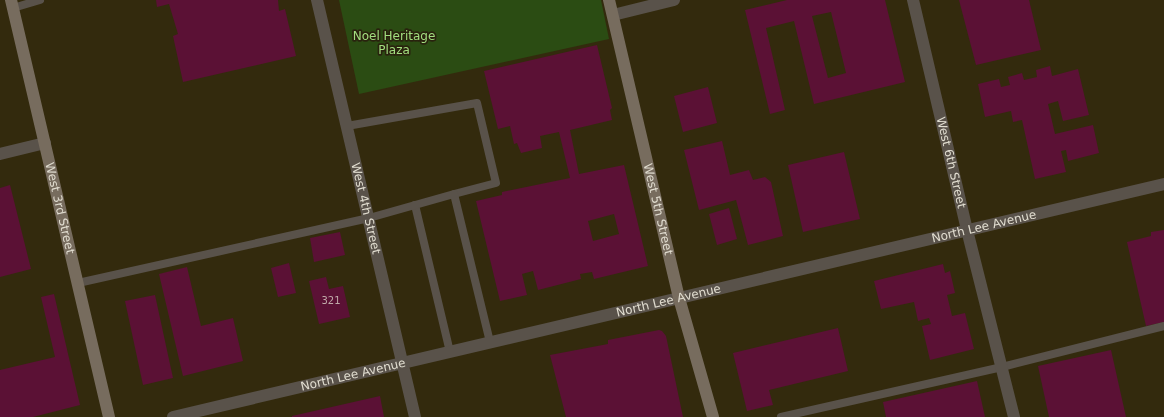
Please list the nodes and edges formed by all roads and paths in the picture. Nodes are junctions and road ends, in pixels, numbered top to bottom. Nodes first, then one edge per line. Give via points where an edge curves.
1 (40, 0) edge
2 (317, 0) edge
3 (609, 0) edge
4 (674, 0) edge
5 (913, 0) edge
6 (12, 4) edge
7 (612, 15) junction
8 (347, 126) junction
9 (45, 143) junction
10 (0, 154) edge
11 (1164, 184) edge
12 (454, 194) junction
13 (415, 205) junction
14 (369, 218) junction
15 (967, 230) junction
16 (78, 283) junction
17 (679, 298) junction
18 (1164, 326) edge
19 (490, 342) junction
20 (450, 352) junction
21 (403, 363) junction
22 (1002, 367) junction
23 (109, 417) edge
24 (173, 417) edge
25 (415, 417) edge
26 (713, 417) edge
27 (781, 417) edge
28 (1014, 417) edge

1 - 6 lane
2 - 8 street, West 4th Street
3 - 7 street, West 5th Street
4 - 7 street
5 - 15 street, West 6th Street
6 - 9 street, West 3rd Street
7 - 17 street, West 5th Street
8 - 12 lane via 477,103 496,183
8 - 14 street, West 4th Street
9 - 10 street
9 - 16 street, West 3rd Street
11 - 15 street, North Lee Avenue
12 - 13 lane
12 - 19 lane
13 - 14 lane
13 - 20 lane
14 - 16 lane
14 - 21 street, West 4th Street
15 - 17 street, North Lee Avenue
15 - 22 street, West 6th Street
16 - 23 street, West 3rd Street
17 - 19 street, North Lee Avenue
17 - 26 street, West 5th Street
18 - 22 lane
19 - 20 street, North Lee Avenue
20 - 21 street, North Lee Avenue
21 - 24 street, North Lee Avenue
21 - 25 street, West 4th Street
22 - 27 lane
22 - 28 street, West 6th Street

